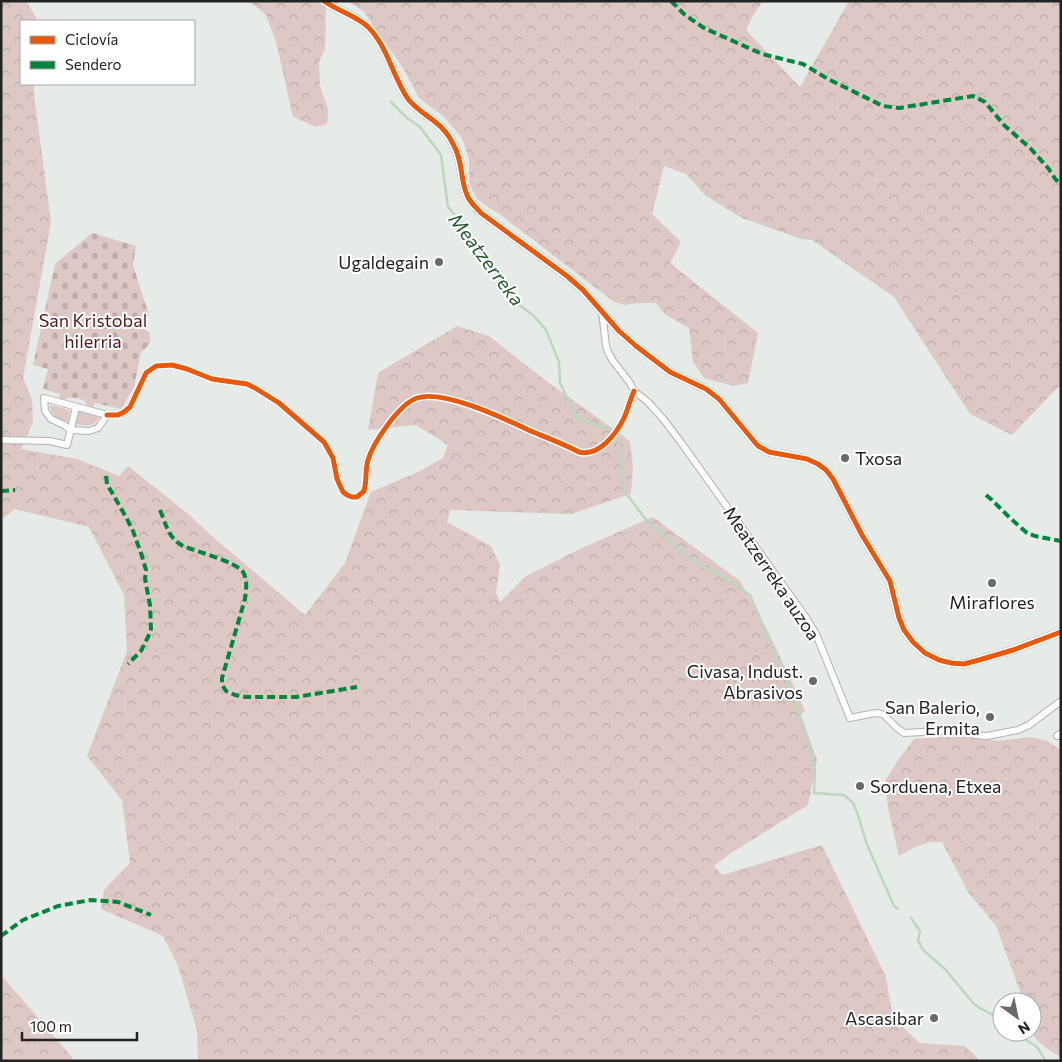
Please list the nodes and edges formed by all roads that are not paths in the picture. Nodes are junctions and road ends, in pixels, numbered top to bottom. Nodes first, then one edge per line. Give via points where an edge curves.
1 (324, 1) edge
2 (602, 311) junction
3 (634, 391) junction
4 (76, 407) junction
5 (107, 415) junction
6 (71, 430) junction
7 (1, 440) edge
8 (1061, 632) edge
9 (1061, 701) edge

1 - 2 street via 356,18 376,36 409,100 436,122 454,145 472,204 568,276
2 - 3 street, Meatzerreka auzoa via 608,352
2 - 8 street via 619,331 670,372 719,399 758,446 769,452 807,459 826,470 890,581 904,630 925,653 939,660 964,664
3 - 5 street via 624,418 614,432 601,447 588,453 472,406 427,397 410,401 383,432 368,460 364,491 357,497 347,495 339,485 333,458 324,442 279,403 246,384 212,379 172,365 156,366 146,373 130,406 118,415
3 - 9 street, Meatzerreka auzoa via 671,429 805,616 816,634 850,718 878,713 904,733 966,728 974,735 987,736 1029,725
4 - 5 street
4 - 6 street
4 - 6 street via 44,398 45,411 51,419
5 - 6 street via 98,428
6 - 7 street via 67,444

